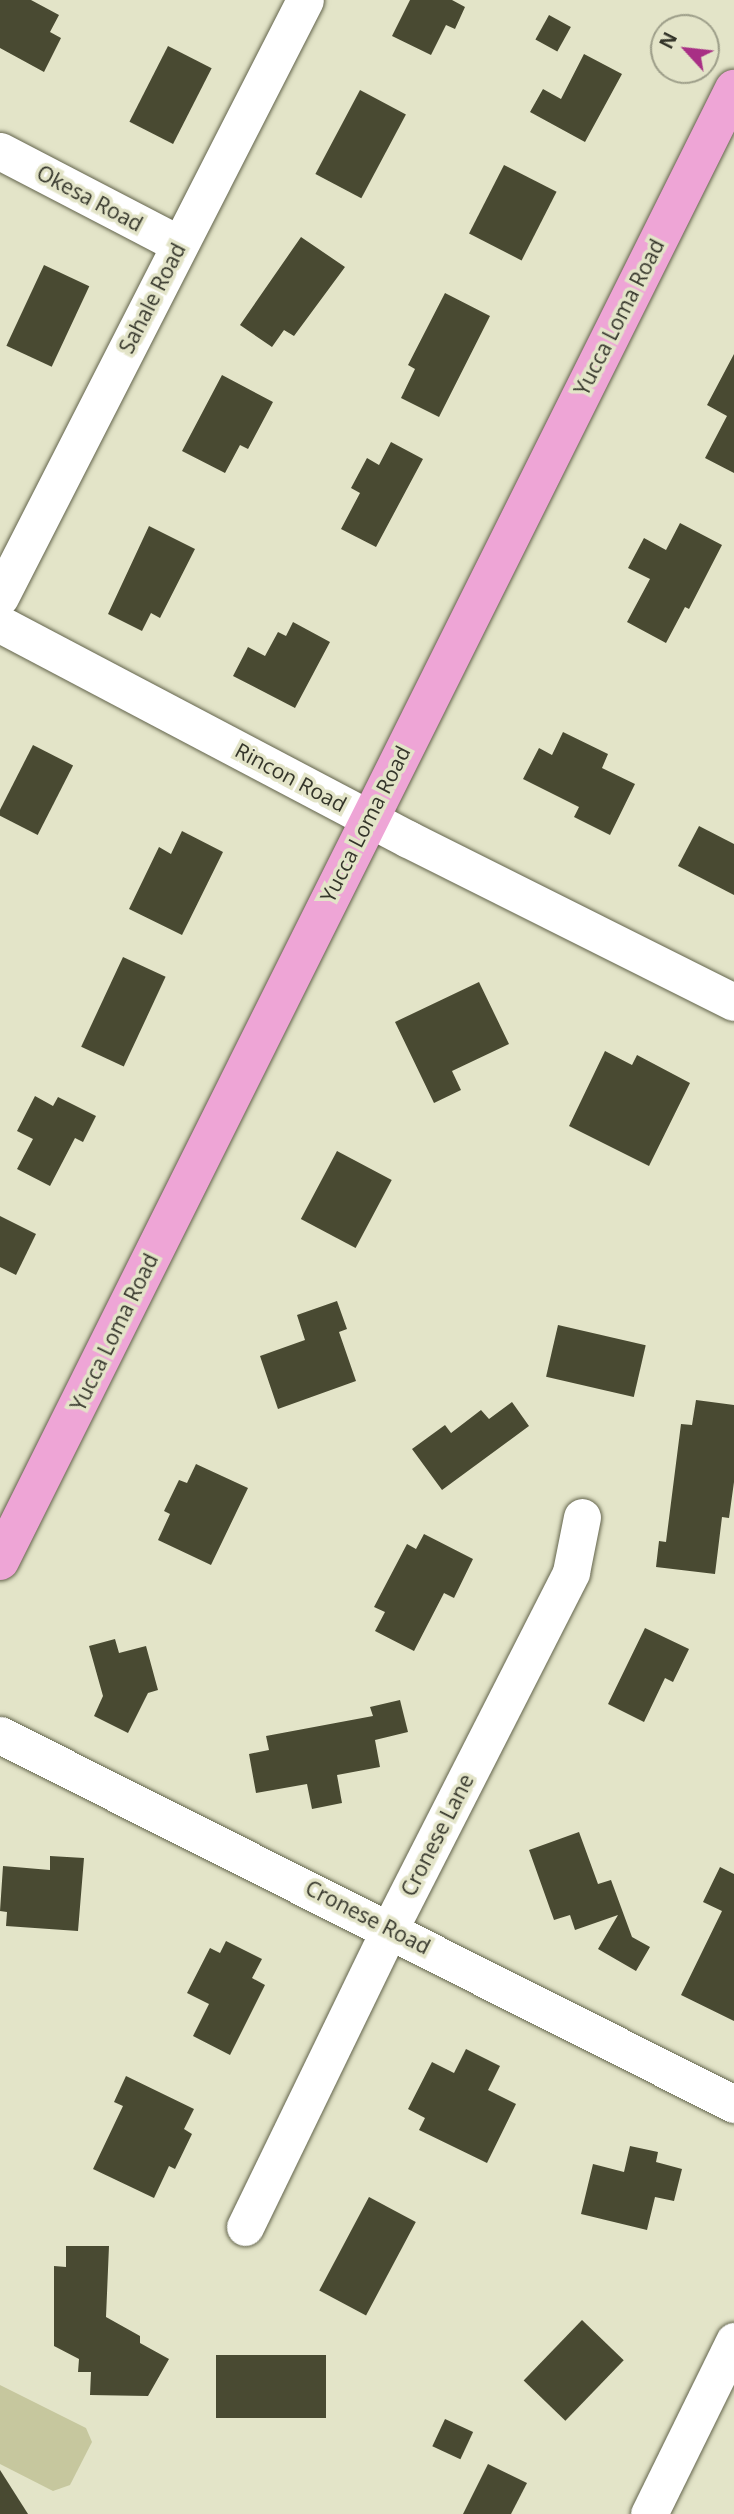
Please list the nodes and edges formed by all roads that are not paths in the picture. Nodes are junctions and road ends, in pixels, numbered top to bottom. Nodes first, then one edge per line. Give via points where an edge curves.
1 (305, 0) edge
2 (734, 89) edge
3 (0, 151) edge
4 (179, 244) junction
5 (0, 597) edge
6 (0, 624) edge
7 (368, 818) junction
8 (734, 1002) edge
9 (582, 1517) dead end
10 (0, 1561) edge
11 (0, 1735) edge
12 (390, 1928) junction
13 (734, 2104) edge
14 (245, 2227) dead end
15 (734, 2341) edge
16 (649, 2514) edge

1 - 4 street, Sahale Road
2 - 7 main road, Yucca Loma Road
3 - 4 street, Okesa Road
4 - 5 street, Sahale Road
6 - 7 street, Rincon Road
7 - 8 street, Rincon Road
7 - 10 main road, Yucca Loma Road
9 - 12 street, Cronese Lane via 571,1572
11 - 12 street, Cronese Road
12 - 13 street, Cronese Road
12 - 14 street, Cronese Lane
15 - 16 street

